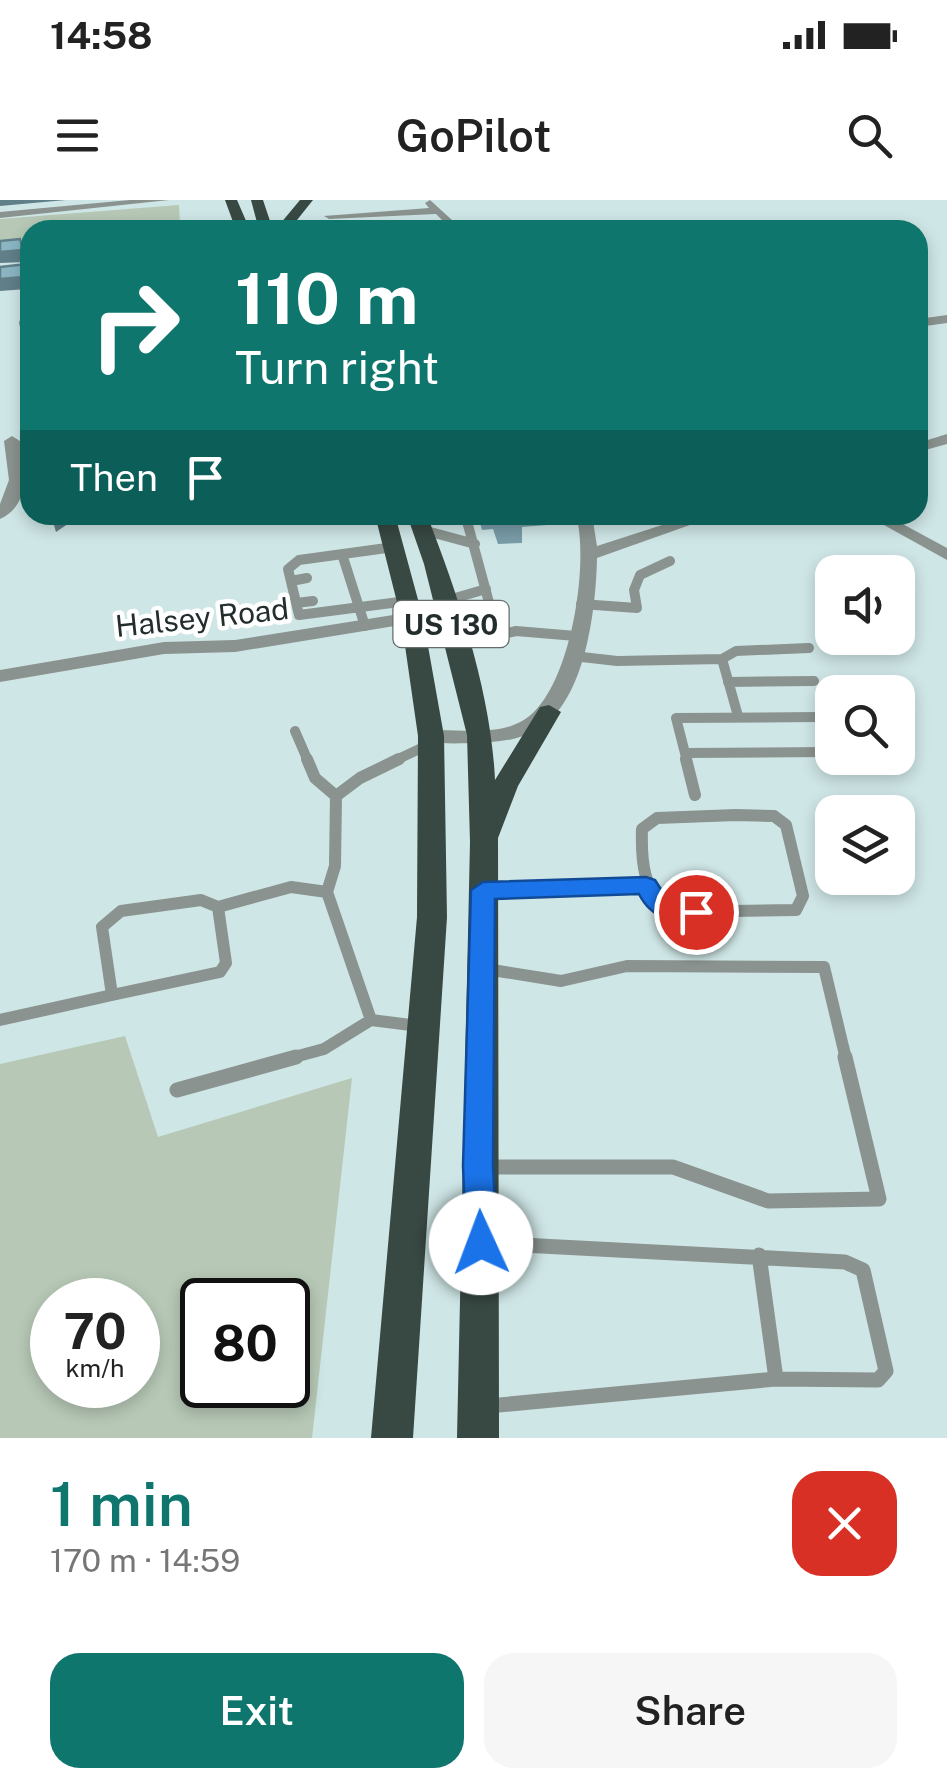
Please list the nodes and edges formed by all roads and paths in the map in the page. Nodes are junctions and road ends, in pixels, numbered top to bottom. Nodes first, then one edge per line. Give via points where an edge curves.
1 (164, 200) edge
2 (307, 200) edge
3 (428, 200) edge
4 (438, 210) junction
5 (0, 215) edge
6 (329, 216) dead end
7 (290, 220) edge
8 (448, 220) edge
9 (6, 442) edge
10 (0, 514) edge
11 (389, 525) edge
12 (421, 525) edge
13 (428, 525) edge
14 (466, 525) edge
15 (586, 525) edge
16 (679, 525) edge
17 (892, 525) edge
18 (475, 544) junction
19 (394, 546) junction
20 (342, 554) junction
21 (591, 554) junction
22 (947, 555) edge
23 (670, 562) dead end
24 (347, 573) junction
25 (332, 575) dead end
26 (306, 578) dead end
27 (291, 580) junction
28 (486, 588) junction
29 (340, 600) dead end
30 (445, 600) junction
31 (314, 603) dead end
32 (582, 604) junction
33 (297, 605) junction
34 (359, 607) junction
35 (410, 610) junction
36 (497, 632) junction
37 (457, 644) junction
38 (574, 646) junction
39 (809, 648) dead end
40 (722, 659) junction
41 (0, 676) edge
42 (814, 681) dead end
43 (728, 682) junction
44 (549, 712) junction
45 (738, 716) junction
46 (815, 717) edge
47 (295, 731) dead end
48 (480, 735) junction
49 (431, 740) junction
50 (815, 752) edge
51 (686, 754) junction
52 (695, 795) dead end
53 (336, 796) junction
54 (484, 842) junction
55 (646, 886) junction
56 (483, 890) junction
57 (326, 892) junction
58 (218, 907) junction
59 (483, 968) junction
60 (112, 995) junction
61 (0, 1020) edge
62 (371, 1020) junction
63 (424, 1026) junction
64 (178, 1090) dead end
65 (478, 1166) junction
66 (481, 1243) junction
67 (759, 1255) junction
68 (776, 1379) junction
69 (478, 1422) edge
70 (392, 1438) edge

1 - 5 street
2 - 7 highway
3 - 4 street
4 - 6 street
4 - 8 street
9 - 10 street via 20,482
11 - 19 highway, US 130
12 - 30 highway, US 130
13 - 18 lane
14 - 18 lane
15 - 21 street
16 - 21 street
17 - 22 street
18 - 28 lane
19 - 20 lane
19 - 35 highway, US 130
20 - 24 lane
20 - 27 lane via 299,560 288,570
21 - 32 street
23 - 32 lane via 640,574 637,608
24 - 25 lane
24 - 34 lane
26 - 27 lane
27 - 33 lane
28 - 30 lane
28 - 36 lane
29 - 34 lane
30 - 37 highway, US 130
31 - 33 lane
32 - 38 street
33 - 34 lane via 300,615
34 - 35 street, Halsey Road
34 - 41 street, Halsey Road via 235,646 164,648
35 - 49 highway, US 130
36 - 37 lane
36 - 38 lane via 544,630
37 - 48 highway, US 130
38 - 40 lane via 617,661
38 - 44 street
39 - 40 lane via 736,651
40 - 43 lane
42 - 43 lane
43 - 45 lane
44 - 48 street via 522,729
44 - 54 highway via 505,786
45 - 46 lane
45 - 51 lane via 676,718
47 - 53 lane via 315,778
48 - 49 street
48 - 54 highway, US 130
49 - 53 lane
49 - 63 highway, US 130 via 432,917
50 - 51 lane
51 - 52 lane
53 - 57 lane via 335,866
54 - 56 highway, US 130
55 - 55 lane via 670,912 796,910 803,896 786,825 774,816 657,818 642,829
55 - 56 lane
56 - 59 highway, US 130
57 - 58 lane via 292,887
57 - 62 lane
58 - 60 lane via 226,964 220,972
58 - 60 lane via 201,900 121,912 102,927
59 - 65 highway, US 130
59 - 65 lane via 561,981 628,966 824,967 879,1199 768,1201 672,1167
60 - 61 lane
62 - 63 lane
62 - 64 lane via 324,1049
63 - 70 highway, US 130
65 - 66 highway, US 130
66 - 67 lane
66 - 69 highway, US 130
67 - 68 lane
67 - 68 lane via 845,1262 863,1270 886,1371 878,1380
68 - 69 lane

